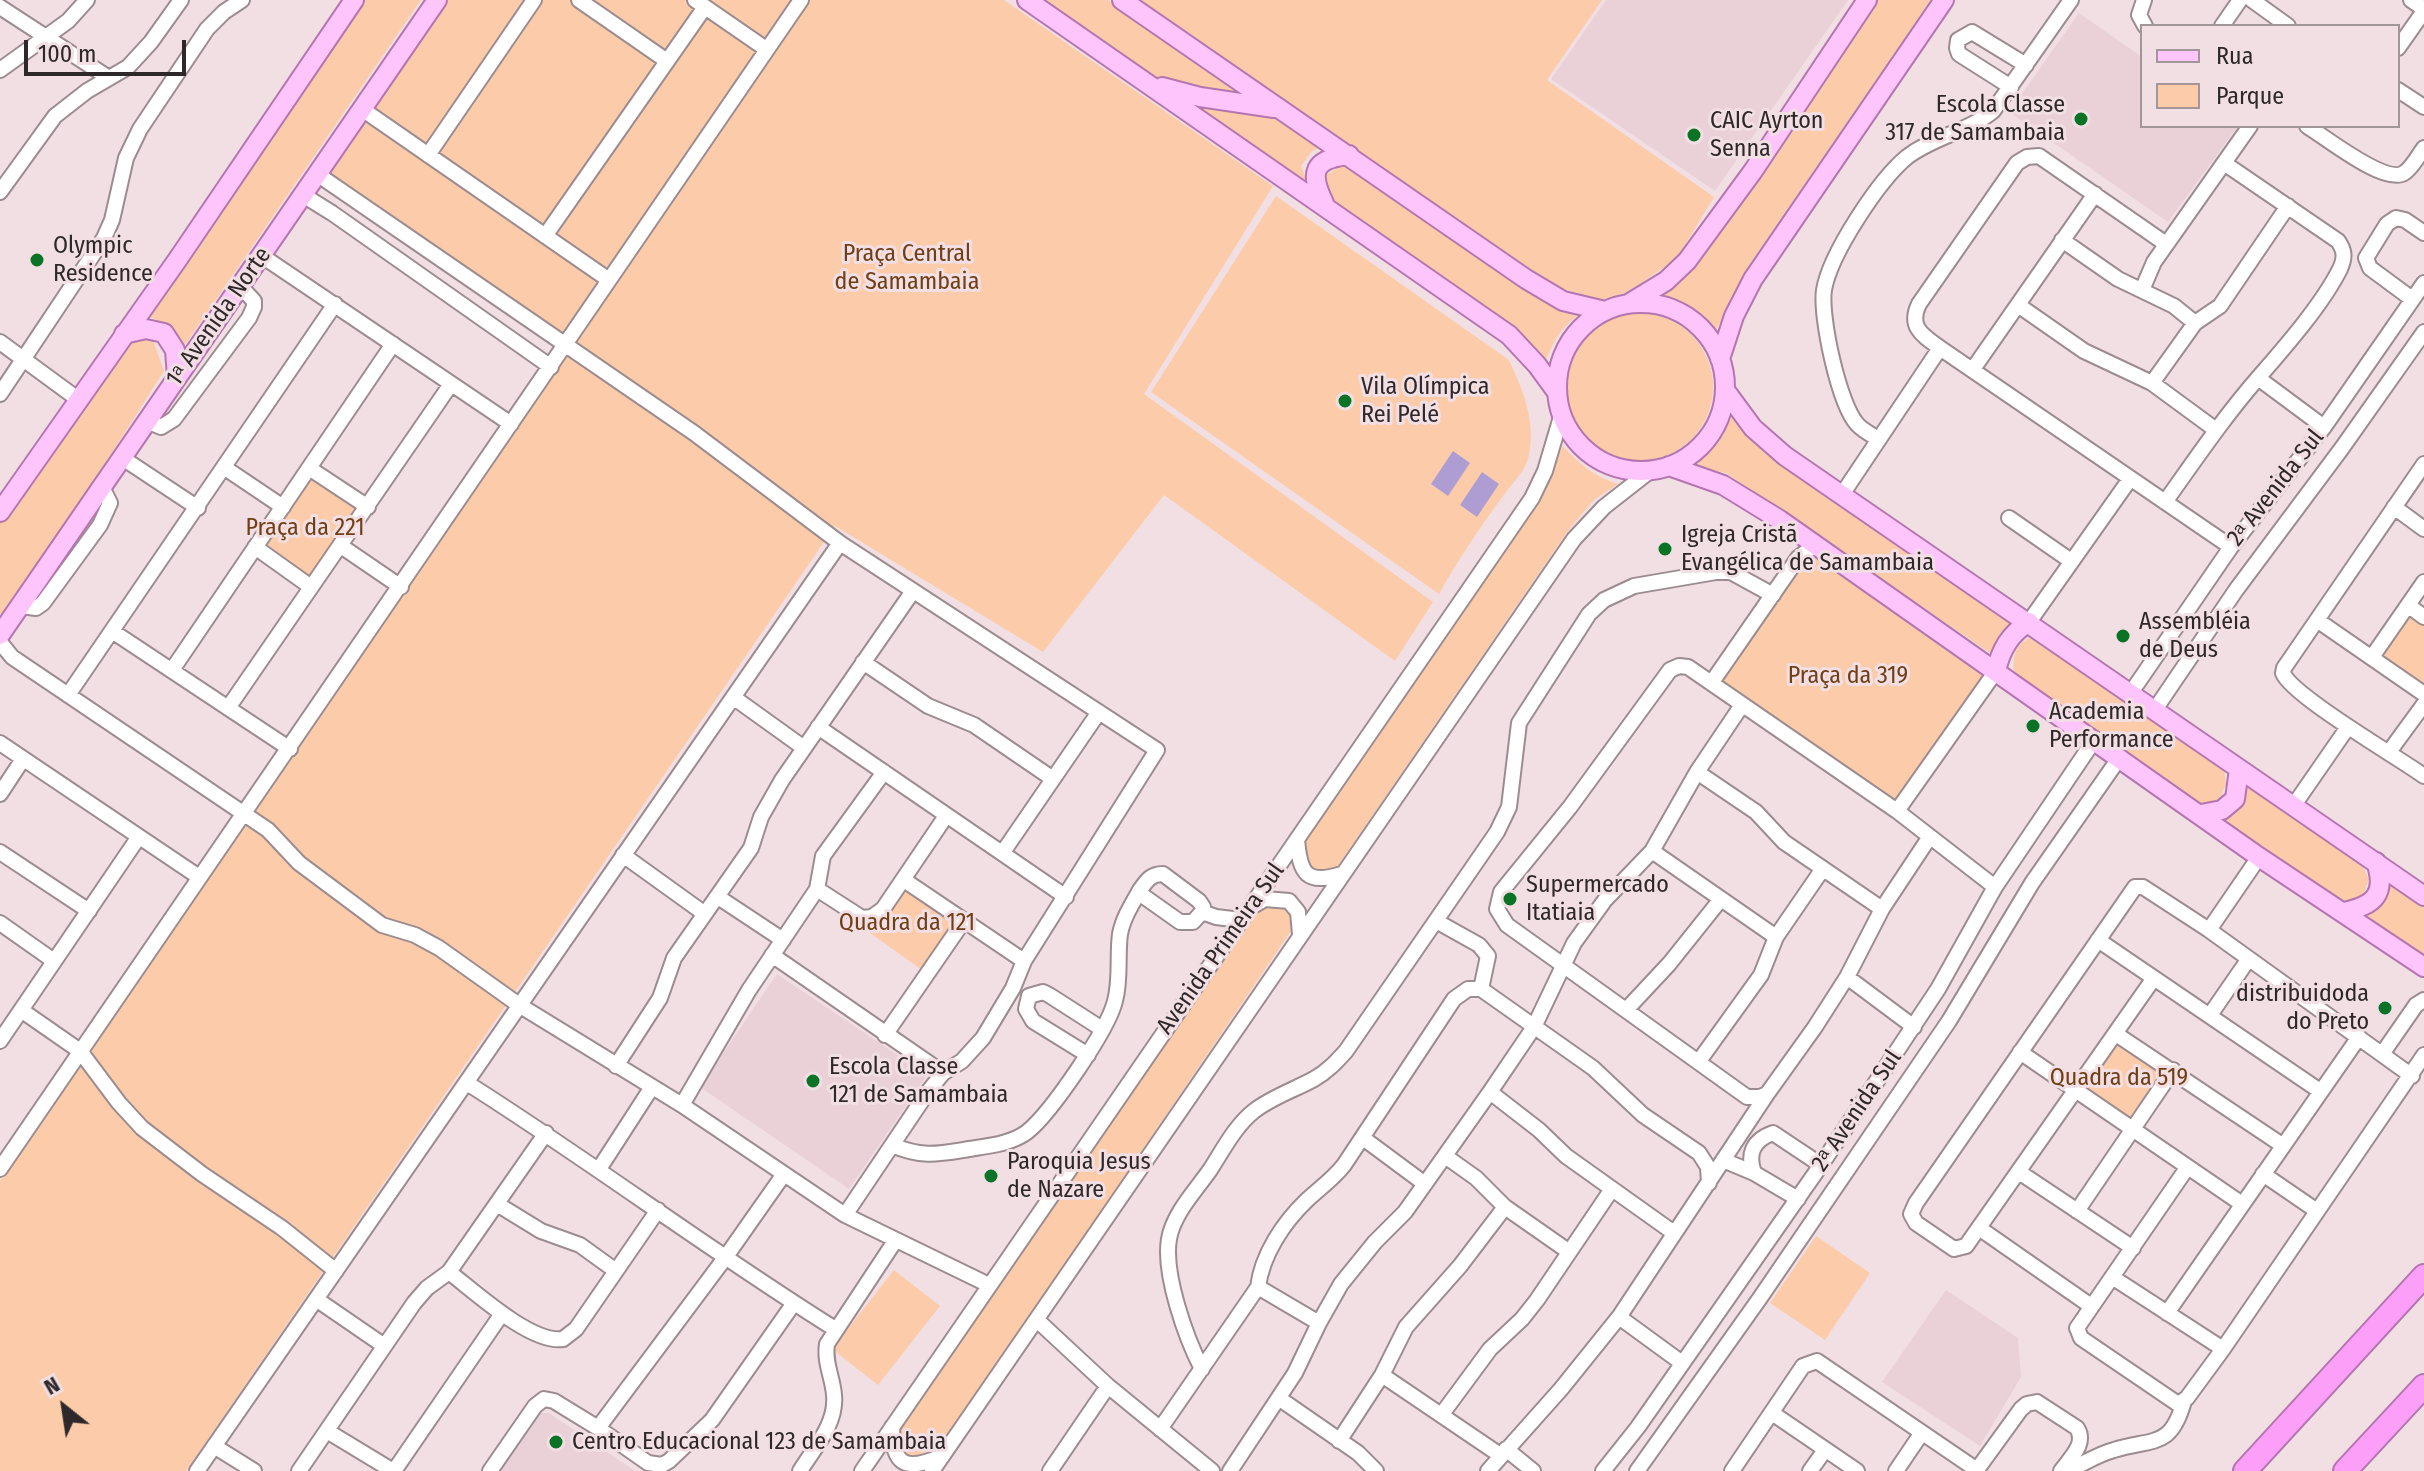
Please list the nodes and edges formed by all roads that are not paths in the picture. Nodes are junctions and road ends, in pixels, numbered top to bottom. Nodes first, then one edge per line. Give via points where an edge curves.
1 (87, 0) edge
2 (181, 0) edge
3 (242, 0) edge
4 (354, 0) edge
5 (437, 0) edge
6 (534, 0) edge
7 (579, 0) edge
8 (801, 0) edge
9 (1027, 0) edge
10 (1122, 0) edge
11 (1867, 0) edge
12 (1944, 0) edge
13 (2071, 0) edge
14 (2144, 0) edge
15 (2240, 0) edge
16 (2252, 0) edge
17 (2411, 0) edge
18 (700, 4) edge
19 (0, 7) edge
20 (2424, 10) edge
21 (2144, 24) edge
22 (2223, 24) edge
23 (2285, 24) edge
24 (47, 37) junction
25 (2400, 45) edge
26 (766, 49) junction
27 (667, 61) junction
28 (2026, 65) junction
29 (0, 70) edge
30 (109, 78) junction
31 (1148, 83) junction
32 (2011, 87) junction
33 (2400, 91) edge
34 (2424, 107) edge
35 (362, 109) junction
36 (1284, 111) junction
37 (2249, 128) edge
38 (2310, 128) edge
39 (2424, 148) edge
40 (428, 155) junction
41 (1349, 155) junction
42 (2224, 163) junction
43 (317, 174) junction
44 (0, 192) edge
45 (344, 193) junction
46 (2095, 194) junction
47 (303, 195) junction
48 (1325, 205) junction
49 (2288, 206) junction
50 (332, 213) junction
51 (2424, 233) edge
52 (545, 236) junction
53 (2062, 240) junction
54 (2166, 244) junction
55 (262, 256) junction
56 (609, 280) junction
57 (2424, 283) edge
58 (240, 286) junction
59 (2142, 290) junction
60 (2412, 299) junction
61 (335, 304) junction
62 (1628, 304) junction
63 (2018, 305) junction
64 (1605, 311) junction
65 (2195, 323) junction
66 (535, 325) junction
67 (2424, 332) edge
68 (124, 334) junction
69 (0, 342) edge
70 (393, 344) junction
71 (520, 345) junction
72 (565, 345) junction
73 (1940, 348) junction
74 (23, 359) junction
75 (1720, 359) junction
76 (551, 367) junction
77 (1973, 369) junction
78 (177, 377) junction
79 (2258, 378) junction
80 (2152, 383) junction
81 (451, 384) junction
82 (1725, 390) junction
83 (1556, 391) junction
84 (0, 394) edge
85 (79, 400) junction
86 (1561, 417) junction
87 (146, 421) junction
88 (511, 424) junction
89 (2324, 427) junction
90 (2216, 430) junction
91 (1877, 439) junction
92 (121, 457) junction
93 (2424, 464) edge
94 (1669, 466) junction
95 (225, 468) junction
96 (309, 468) junction
97 (1650, 471) junction
98 (2130, 479) junction
99 (1843, 493) junction
100 (2165, 502) junction
101 (283, 507) junction
102 (368, 507) junction
103 (2394, 507) junction
104 (198, 508) junction
105 (0, 512) edge
106 (2009, 518) dead end
107 (2424, 529) edge
108 (1809, 541) junction
109 (840, 543) junction
110 (341, 546) junction
111 (255, 547) junction
112 (2231, 547) junction
113 (2071, 561) junction
114 (2424, 582) edge
115 (311, 587) junction
116 (401, 587) junction
117 (913, 591) junction
118 (1773, 595) junction
119 (2409, 606) junction
120 (2424, 617) edge
121 (2317, 620) junction
122 (8, 621) edge
123 (2029, 622) junction
124 (112, 631) junction
125 (0, 642) edge
126 (6, 655) edge
127 (2372, 657) junction
128 (863, 662) junction
129 (172, 670) junction
130 (1996, 671) junction
131 (1712, 682) junction
132 (2130, 694) junction
133 (2424, 694) edge
134 (68, 695) junction
135 (733, 697) junction
136 (2424, 704) edge
137 (1742, 705) junction
138 (228, 708) junction
139 (2154, 711) junction
140 (1099, 712) junction
141 (818, 727) junction
142 (2348, 727) junction
143 (2095, 739) junction
144 (0, 743) edge
145 (804, 748) junction
146 (290, 749) junction
147 (2389, 752) junction
148 (2120, 757) junction
149 (23, 759) junction
150 (2239, 769) junction
151 (884, 772) junction
152 (1697, 772) junction
153 (2424, 776) edge
154 (1053, 779) junction
155 (0, 794) edge
156 (2294, 805) junction
157 (1897, 811) junction
158 (2201, 814) junction
159 (245, 815) junction
160 (946, 816) junction
161 (138, 838) junction
162 (1929, 838) junction
163 (1297, 839) junction
164 (1652, 851) junction
165 (0, 852) edge
166 (1003, 852) junction
167 (623, 855) junction
168 (2259, 857) junction
169 (2376, 862) junction
170 (1822, 870) junction
171 (1342, 874) junction
172 (199, 877) junction
173 (904, 880) junction
174 (1995, 887) junction
175 (817, 889) junction
176 (1139, 893) junction
177 (2424, 896) edge
178 (718, 897) junction
179 (1066, 897) junction
180 (1721, 899) junction
181 (1882, 909) junction
182 (89, 911) junction
183 (1202, 912) junction
184 (2343, 912) junction
185 (705, 914) junction
186 (1245, 914) junction
187 (1436, 921) junction
188 (963, 922) junction
189 (0, 923) edge
190 (2209, 930) junction
191 (1300, 935) junction
192 (1776, 937) junction
193 (783, 940) junction
194 (2098, 940) junction
195 (772, 955) junction
196 (2248, 960) junction
197 (54, 961) junction
198 (1024, 961) junction
199 (1562, 964) junction
200 (2424, 967) edge
201 (1847, 977) junction
202 (2154, 978) junction
203 (1481, 989) junction
204 (2424, 1000) edge
205 (519, 1005) junction
206 (21, 1010) junction
207 (1626, 1010) junction
208 (2210, 1015) junction
209 (1534, 1027) junction
210 (1914, 1027) junction
211 (1102, 1029) junction
212 (2116, 1034) junction
213 (885, 1035) junction
214 (2359, 1037) junction
215 (0, 1041) edge
216 (80, 1051) junction
217 (2020, 1052) junction
218 (2382, 1054) junction
219 (1088, 1055) junction
220 (2424, 1055) edge
221 (1699, 1061) junction
222 (616, 1066) junction
223 (2173, 1070) junction
224 (943, 1073) junction
225 (2412, 1076) junction
226 (467, 1083) junction
227 (652, 1087) junction
228 (2075, 1089) junction
229 (2320, 1091) junction
230 (1490, 1092) junction
231 (1767, 1094) junction
232 (1864, 1100) junction
233 (682, 1105) junction
234 (1885, 1114) junction
235 (2133, 1129) junction
236 (546, 1133) junction
237 (1363, 1138) junction
238 (892, 1145) junction
239 (2282, 1145) junction
240 (1445, 1156) junction
241 (1723, 1160) junction
242 (1821, 1165) junction
243 (2187, 1168) junction
244 (0, 1169) edge
245 (599, 1169) junction
246 (2019, 1172) junction
247 (1754, 1173) junction
248 (784, 1174) junction
249 (2263, 1174) junction
250 (1709, 1183) junction
251 (1425, 1184) junction
252 (1612, 1189) junction
253 (1798, 1199) junction
254 (497, 1204) junction
255 (2242, 1204) junction
256 (1505, 1207) junction
257 (658, 1210) junction
258 (2077, 1211) junction
259 (2317, 1211) junction
260 (845, 1215) junction
261 (1979, 1228) junction
262 (1674, 1233) junction
263 (895, 1241) junction
264 (2133, 1248) junction
265 (1568, 1251) junction
266 (725, 1258) junction
267 (1752, 1266) junction
268 (336, 1271) junction
269 (616, 1271) junction
270 (449, 1272) junction
271 (2424, 1276) edge
272 (2112, 1277) junction
273 (1771, 1281) junction
274 (989, 1285) junction
275 (1258, 1287) junction
276 (316, 1299) junction
277 (794, 1303) junction
278 (2091, 1306) junction
279 (2167, 1313) junction
280 (501, 1315) junction
281 (1619, 1317) junction
282 (1037, 1320) junction
283 (1319, 1323) junction
284 (835, 1329) junction
285 (383, 1345) junction
286 (2223, 1349) junction
287 (1682, 1363) junction
288 (1202, 1369) junction
289 (1382, 1375) junction
290 (1108, 1386) junction
291 (2424, 1386) edge
292 (1280, 1399) junction
293 (2184, 1401) junction
294 (1772, 1413) junction
295 (1442, 1414) junction
296 (892, 1426) junction
297 (598, 1428) junction
298 (1160, 1429) junction
299 (327, 1431) junction
300 (1921, 1434) junction
301 (1339, 1441) junction
302 (214, 1446) junction
303 (1825, 1450) junction
304 (1503, 1452) junction
305 (941, 1457) junction
306 (197, 1471) edge
307 (254, 1471) edge
308 (299, 1471) edge
309 (393, 1471) edge
310 (490, 1471) edge
311 (800, 1471) edge
312 (862, 1471) edge
313 (932, 1471) edge
314 (1050, 1471) edge
315 (1212, 1471) edge
316 (1230, 1471) edge
317 (1376, 1471) edge
318 (1488, 1471) edge
319 (1533, 1471) edge
320 (1603, 1471) edge
321 (1637, 1471) edge
322 (1732, 1471) edge
323 (1810, 1471) edge
324 (1857, 1471) edge
325 (1896, 1471) edge
326 (1977, 1471) edge
327 (2061, 1471) edge
328 (2068, 1471) edge
329 (2245, 1471) edge
330 (2345, 1471) edge

1 - 24 street
2 - 30 street via 135,60
3 - 74 street via 207,29 140,129 126,158 104,238
4 - 68 main road
5 - 35 main road, 1ᵃ Avenida Norte
6 - 40 street
7 - 27 street
8 - 26 street
9 - 31 main road
10 - 36 main road
11 - 62 main road via 1687,261
12 - 75 main road via 1753,279
13 - 28 street
14 - 21 street via 2139,15
15 - 22 street
16 - 23 street
17 - 20 street
18 - 26 street
18 - 27 street
19 - 24 street
20 - 25 street
24 - 29 street
24 - 30 street
26 - 56 street
27 - 52 street
28 - 32 street
28 - 32 street via 1972,32 1958,40 1959,54
30 - 44 street via 55,116
31 - 36 main road
31 - 48 main road
32 - 91 street via 1979,122 1930,143 1890,173 1830,268 1825,315 1838,383 1857,424
33 - 34 street
35 - 40 street
35 - 43 main road, 1ᵃ Avenida Norte
36 - 41 main road
37 - 42 street
38 - 39 street via 2391,176 2407,171
40 - 52 street
41 - 48 main road via 1331,157 1318,167 1317,187
41 - 64 main road via 1526,279 1563,301
42 - 49 street
42 - 54 street
43 - 45 street
43 - 47 main road, 1ᵃ Avenida Norte
45 - 50 street via 335,200
45 - 66 street
46 - 53 street
46 - 54 street
46 - 73 street via 2039,156 2017,163 1915,313 1916,329
47 - 50 street
47 - 55 main road, 1ᵃ Avenida Norte
48 - 83 main road via 1509,335
49 - 65 street via 2220,306
49 - 79 street via 2338,241 2344,259
50 - 71 street
51 - 60 street via 2396,218 2366,258 2370,268
52 - 56 street
53 - 59 street
53 - 63 street
54 - 59 street
55 - 58 main road, 1ᵃ Avenida Norte
55 - 61 street
56 - 72 street
57 - 60 street, 2ᵃ Avenida Sul
58 - 78 main road, 1ᵃ Avenida Norte
58 - 87 street via 254,301 249,318 174,419 161,427
59 - 65 street
60 - 89 street, 2ᵃ Avenida Sul
61 - 70 street
61 - 95 street
62 - 64 main road
62 - 75 main road via 1670,308 1692,320
63 - 77 street
63 - 80 street via 2084,351
64 - 83 main road via 1567,346
65 - 80 street
66 - 71 street via 532,338
66 - 72 street
67 - 139 street, 2ᵃ Avenida Sul
68 - 78 main road via 138,329 164,333 175,350
68 - 85 main road
69 - 74 street
70 - 81 street
70 - 96 street
71 - 76 street
72 - 76 street
72 - 109 street
73 - 77 street
73 - 91 street
74 - 84 street
74 - 85 street
75 - 82 main road
76 - 88 street
77 - 98 street
78 - 87 main road, 1ᵃ Avenida Norte
79 - 89 street
79 - 90 street
80 - 90 street
81 - 88 street
81 - 102 street
82 - 94 main road via 1708,437 1691,455
82 - 99 main road via 1753,428 1785,456
83 - 86 main road
85 - 105 main road
86 - 97 main road via 1588,453 1617,468
86 - 163 street, Avenida Primeira Sul via 1532,498
87 - 92 main road, 1ᵃ Avenida Norte
88 - 116 street
89 - 112 street, 2ᵃ Avenida Sul
90 - 100 street
91 - 99 street
92 - 104 street
92 - 122 main road, 1ᵃ Avenida Norte
93 - 103 street
94 - 97 main road
94 - 108 main road via 1723,485
95 - 101 street
95 - 104 street
96 - 101 street
96 - 102 street
97 - 171 street via 1574,539
98 - 100 street
98 - 113 street
99 - 123 main road
100 - 112 street
101 - 111 street
102 - 110 street
103 - 107 street
103 - 121 street
104 - 124 street
106 - 113 street
108 - 118 street
108 - 130 main road
109 - 117 street
109 - 135 street
110 - 115 street
110 - 116 street
111 - 115 street
111 - 129 street
112 - 132 street, 2ᵃ Avenida Sul
113 - 123 street
114 - 119 street
115 - 138 street
116 - 146 street
117 - 128 street
117 - 140 street
118 - 131 street
118 - 187 street via 1731,572 1716,572 1634,586 1589,614 1519,723 1509,807 1497,832
119 - 120 street
119 - 127 street
121 - 127 street
121 - 142 street via 2283,673
123 - 130 main road via 2006,642
123 - 132 main road
124 - 129 street
124 - 134 street
125 - 126 street
126 - 134 street
127 - 133 street
128 - 141 street
128 - 154 street via 928,706 974,725
129 - 138 street
130 - 143 main road
130 - 157 street
131 - 137 street
131 - 199 street via 1688,667 1670,670 1501,892 1497,909 1502,919
132 - 139 main road
134 - 159 street
135 - 145 street
135 - 167 street
136 - 147 street
137 - 152 street
137 - 157 street
138 - 146 street
139 - 150 main road
140 - 154 street
140 - 179 street via 1157,750
141 - 145 street
141 - 151 street
142 - 147 street
142 - 156 street
143 - 148 main road
143 - 174 street, 2ᵃ Avenida Sul
144 - 149 street
145 - 178 street via 769,802 751,848
146 - 159 street
147 - 153 street
148 - 158 main road
148 - 234 street, 2ᵃ Avenida Sul via 2062,836 1956,1010
149 - 155 street
149 - 161 street
150 - 156 main road
150 - 158 main road via 2235,799 2222,810
151 - 160 street
151 - 175 street via 823,856
152 - 164 street
152 - 170 street via 1756,812 1784,842
154 - 166 street
156 - 169 main road
157 - 162 street
158 - 168 main road
159 - 172 street
159 - 205 street via 382,925 439,948
160 - 166 street
160 - 173 street
161 - 172 street
161 - 182 street
162 - 174 street
162 - 181 street
163 - 171 street via 1300,862 1310,876 1321,880
163 - 186 street, Avenida Primeira Sul
164 - 180 street
164 - 199 street via 1605,900
165 - 182 street
166 - 179 street
167 - 185 street
167 - 205 street
168 - 184 main road
168 - 190 street
169 - 177 main road
169 - 184 main road via 2381,887 2376,897
170 - 181 street
170 - 192 street
171 - 191 street
172 - 216 street
173 - 175 street via 883,909 867,918
173 - 188 street
174 - 210 street, 2ᵃ Avenida Sul
175 - 193 street
176 - 183 street via 1180,922 1193,922
176 - 183 street via 1153,875 1163,874 1199,901
176 - 211 street via 1120,934 1115,1003
178 - 185 street
178 - 193 street
179 - 198 street
180 - 192 street
180 - 207 street
181 - 201 street
182 - 197 street
183 - 186 street via 1216,917
184 - 200 main road
185 - 222 street via 674,958 660,998
186 - 191 street via 1265,899 1289,901 1298,912
186 - 274 street, Avenida Primeira Sul
187 - 203 street via 1479,945 1488,956
187 - 288 street via 1346,1051 1331,1068 1252,1113 1177,1218 1169,1238 1169,1259 1182,1325
188 - 198 street
188 - 213 street
189 - 197 street
190 - 194 street via 2139,886
190 - 196 street
191 - 282 street
192 - 221 street via 1761,975
193 - 195 street
194 - 202 street
194 - 217 street
195 - 213 street
195 - 233 street
196 - 208 street
196 - 214 street
197 - 206 street
198 - 224 street via 983,1038
199 - 207 street
199 - 209 street
201 - 210 street
201 - 231 street
202 - 208 street
202 - 212 street
203 - 209 street
203 - 237 street via 1468,989 1454,999
204 - 218 street
205 - 222 street
205 - 226 street
206 - 215 street
206 - 216 street
207 - 221 street
208 - 229 street
209 - 230 street
209 - 250 street via 1699,1153 1708,1167
210 - 232 street, 2ᵃ Avenida Sul
211 - 219 street
211 - 219 street via 1043,992 1029,996 1026,1009 1033,1021
212 - 223 street
212 - 228 street
213 - 224 street
214 - 218 street
214 - 229 street
216 - 244 street
216 - 268 street via 142,1128
217 - 228 street
217 - 261 street via 1911,1214 1954,1249 1966,1246
218 - 225 street
219 - 238 street via 1037,1122 1013,1139 934,1155
220 - 225 street
221 - 231 street via 1747,1097
222 - 227 street
223 - 235 street
223 - 239 street
224 - 238 street
225 - 259 street
226 - 236 street
226 - 268 street
227 - 233 street
227 - 245 street
228 - 235 street
228 - 246 street
229 - 239 street
230 - 240 street
230 - 252 street
231 - 241 street
232 - 234 street via 1877,1099
232 - 242 street, 2ᵃ Avenida Sul
233 - 248 street
234 - 273 street, 2ᵃ Avenida Sul
235 - 243 street
235 - 258 street
236 - 245 street
236 - 254 street
237 - 251 street
237 - 275 street via 1270,1248
238 - 260 street
239 - 249 street
240 - 251 street
240 - 256 street
241 - 247 street
241 - 250 street
242 - 247 street via 1773,1133 1751,1151
242 - 253 street, 2ᵃ Avenida Sul
243 - 255 street
243 - 264 street
245 - 257 street
246 - 258 street
246 - 261 street
247 - 253 street
248 - 260 street
248 - 266 street
249 - 255 street
249 - 259 street
250 - 262 street
251 - 283 street via 1341,1284
252 - 262 street
252 - 265 street
253 - 267 street, 2ᵃ Avenida Sul
254 - 269 street via 541,1231 580,1245
254 - 270 street
255 - 279 street
256 - 265 street
256 - 289 street via 1406,1327
257 - 266 street
257 - 269 street
258 - 264 street
259 - 286 street
260 - 263 street
261 - 278 street
262 - 281 street
263 - 274 street
263 - 284 street
264 - 272 street
265 - 295 street via 1537,1300 1490,1349
266 - 277 street
266 - 297 street
267 - 273 street via 1756,1283
267 - 287 street, 2ᵃ Avenida Sul
268 - 276 street
269 - 280 street via 576,1329 563,1339 537,1334
270 - 280 street
270 - 285 street via 420,1295
271 - 329 highway
272 - 278 street
272 - 279 street
273 - 321 street, 2ᵃ Avenida Sul
274 - 296 street, Avenida Primeira Sul
275 - 283 street
275 - 288 street
276 - 285 street
276 - 302 street
277 - 284 street
277 - 297 street via 712,1420 669,1461 648,1463
278 - 293 street via 2077,1328 2081,1338 2175,1403
279 - 286 street
280 - 309 street
281 - 287 street
281 - 304 street
282 - 290 street
282 - 305 street
283 - 292 street
284 - 311 street via 825,1354 834,1394 832,1419
285 - 299 street
286 - 293 street
287 - 320 street, 2ᵃ Avenida Sul
288 - 298 street
289 - 295 street
289 - 301 street
290 - 298 street
290 - 314 street
291 - 330 highway
292 - 301 street
292 - 316 street
293 - 328 street via 2173,1430 2150,1444 2107,1452
294 - 300 street via 1803,1366 1817,1361
294 - 303 street
294 - 322 street
295 - 304 street
296 - 305 street via 901,1462 919,1466
296 - 312 street, Avenida Primeira Sul
297 - 310 street via 544,1399
298 - 315 street
299 - 308 street
299 - 309 street
300 - 325 street
300 - 326 street
301 - 317 street
302 - 306 street
302 - 307 street
303 - 323 street
303 - 324 street
304 - 318 street
304 - 319 street
305 - 313 street
326 - 327 street via 2021,1409 2037,1402 2081,1434 2081,1443

